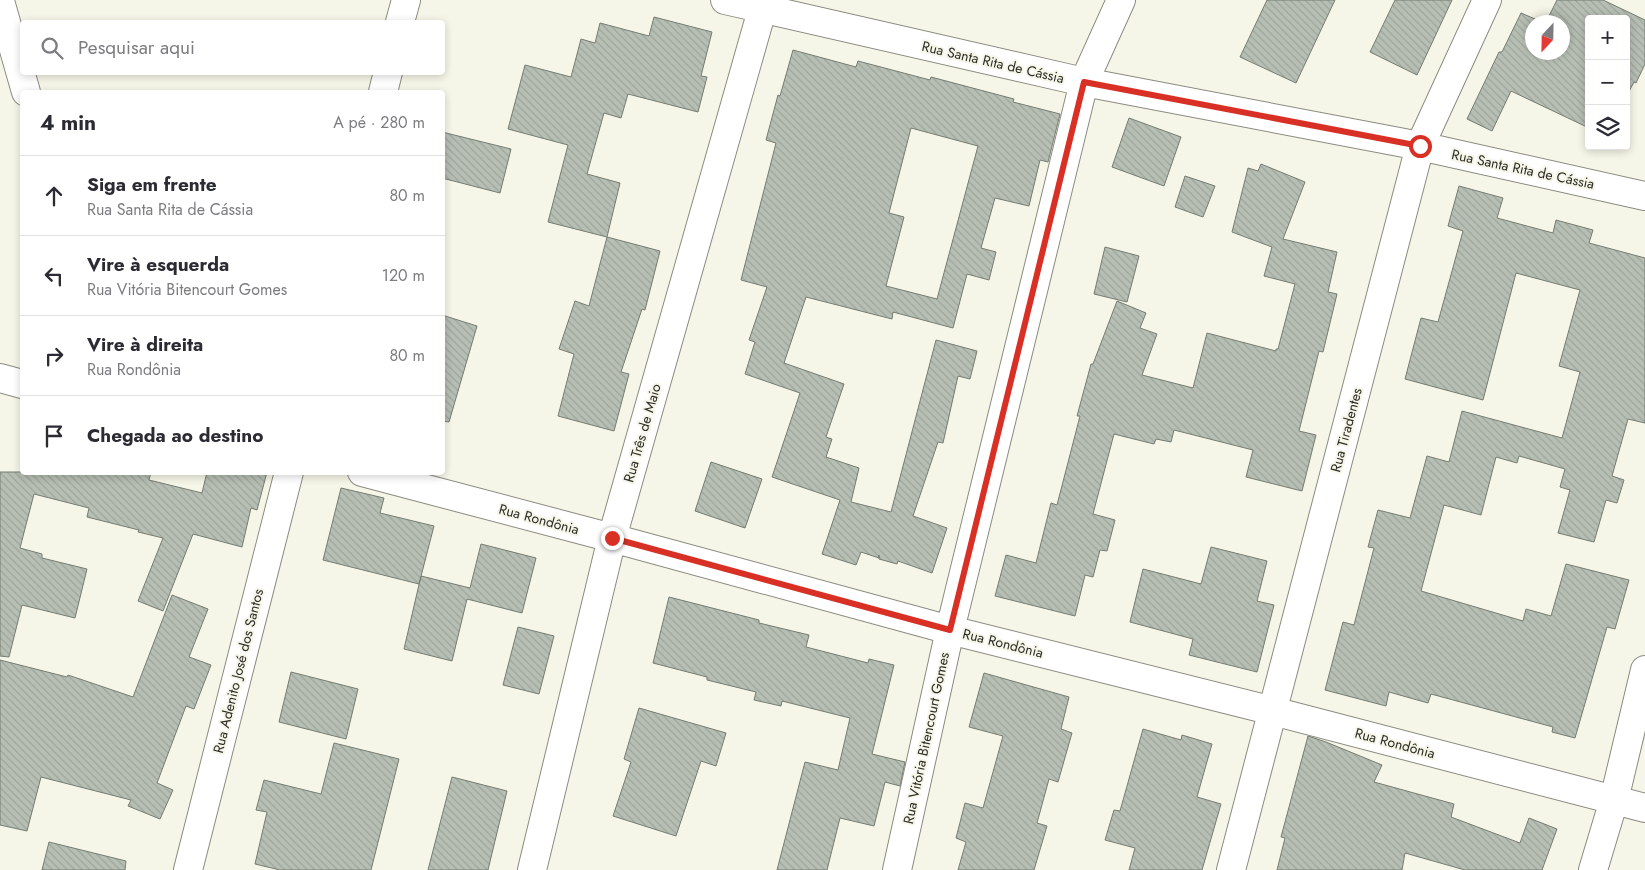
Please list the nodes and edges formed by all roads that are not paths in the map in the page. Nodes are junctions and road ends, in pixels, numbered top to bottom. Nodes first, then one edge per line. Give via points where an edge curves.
1 (406, 0) edge
2 (725, 0) edge
3 (1121, 0) edge
4 (1487, 0) edge
5 (0, 1) edge
6 (764, 5) edge
7 (401, 20) edge
8 (20, 71) edge
9 (21, 75) edge
10 (387, 75) edge
11 (1084, 82) junction
12 (25, 90) edge
13 (384, 90) edge
14 (1420, 146) junction
15 (1645, 196) edge
16 (0, 378) edge
17 (20, 383) edge
18 (288, 475) edge
19 (373, 475) edge
20 (612, 538) junction
21 (950, 630) junction
22 (1645, 670) edge
23 (1273, 711) junction
24 (1614, 800) junction
25 (1645, 808) edge
26 (188, 870) edge
27 (532, 870) edge
28 (897, 870) edge
29 (1231, 870) edge
30 (1593, 870) edge

1 - 7 street
2 - 6 street, Rua Santa Rita de Cássia
3 - 11 street, Rua Vitória Bitencourt Gomes
4 - 14 street, Rua Tiradentes
5 - 8 street
6 - 11 street, Rua Santa Rita de Cássia
6 - 20 street, Rua Três de Maio
9 - 12 street
10 - 13 street
11 - 14 street, Rua Santa Rita de Cássia
11 - 21 street, Rua Vitória Bitencourt Gomes
14 - 15 street, Rua Santa Rita de Cássia
14 - 23 street, Rua Tiradentes
16 - 17 street
18 - 26 street, Rua Adenito José dos Santos
19 - 20 street, Rua Rondônia
20 - 21 street, Rua Rondônia
20 - 27 street, Rua Três de Maio
21 - 23 street, Rua Rondônia
21 - 28 street, Rua Vitória Bitencourt Gomes
22 - 24 street
23 - 24 street, Rua Rondônia
23 - 29 street, Rua Tiradentes
24 - 25 street, Rua Rondônia
24 - 30 street

